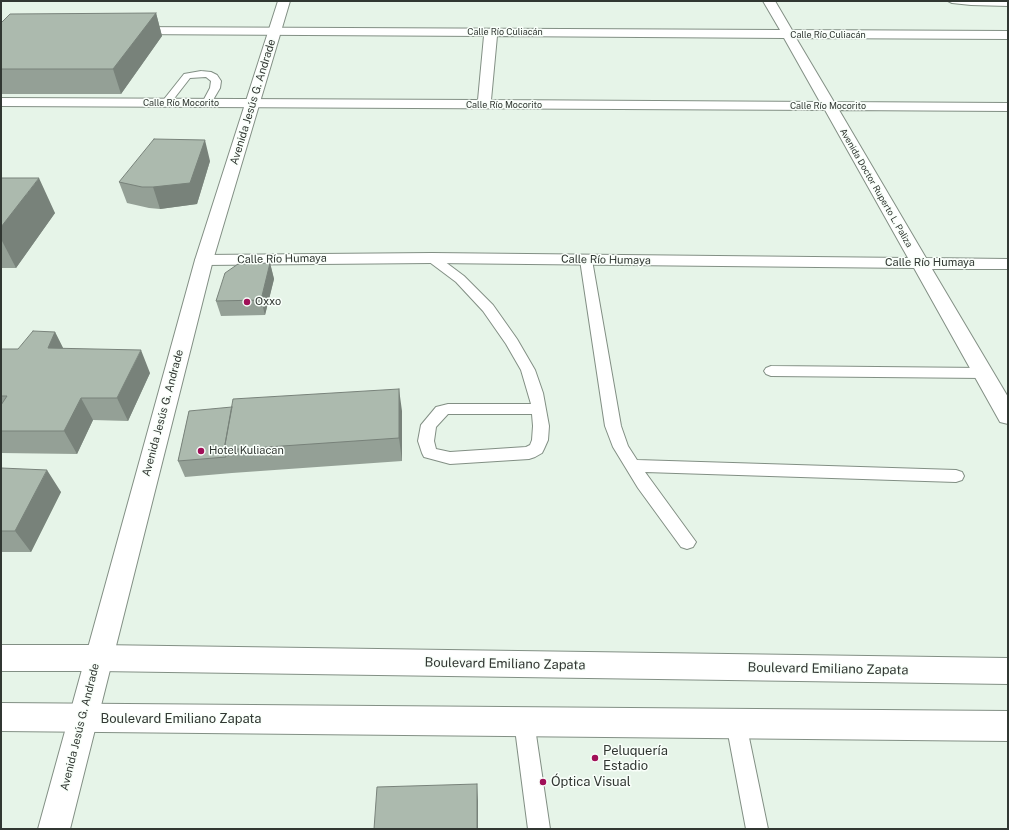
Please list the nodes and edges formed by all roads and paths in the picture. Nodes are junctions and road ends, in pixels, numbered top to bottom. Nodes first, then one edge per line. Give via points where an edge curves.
1 (284, 1) edge
2 (769, 1) edge
3 (952, 1) edge
4 (1008, 4) edge
5 (118, 31) edge
6 (274, 31) junction
7 (492, 32) junction
8 (788, 34) junction
9 (1008, 35) edge
10 (1, 102) edge
11 (166, 103) junction
12 (207, 103) junction
13 (252, 103) junction
14 (484, 105) junction
15 (828, 106) junction
16 (1008, 107) edge
17 (432, 258) junction
18 (204, 260) junction
19 (586, 260) junction
20 (919, 263) junction
21 (1008, 264) edge
22 (771, 371) dead end
23 (983, 373) junction
24 (539, 409) junction
25 (1008, 416) edge
26 (633, 466) junction
27 (956, 476) dead end
28 (687, 542) dead end
29 (1, 658) edge
30 (98, 658) junction
31 (1008, 671) edge
32 (1, 717) edge
33 (82, 718) junction
34 (524, 721) junction
35 (736, 723) junction
36 (1008, 726) edge
37 (54, 829) edge
38 (539, 829) edge
39 (757, 829) edge

1 - 6 street, Avenida Jesús G. Andrade
2 - 8 street, Avenida Doctor Ruperto L. Paliza
3 - 4 lane
5 - 6 street, Calle Río Culiacán
6 - 7 street, Calle Río Culiacán
6 - 13 street, Avenida Jesús G. Andrade
7 - 8 street, Calle Río Culiacán
7 - 14 street
8 - 9 street, Calle Río Culiacán
8 - 15 street, Avenida Doctor Ruperto L. Paliza
10 - 11 street, Calle Río Mocorito
11 - 12 street, Calle Río Mocorito
11 - 12 lane via 187,76 208,74 216,81
12 - 13 street, Calle Río Mocorito
13 - 14 street, Calle Río Mocorito
13 - 18 street, Avenida Jesús G. Andrade
14 - 15 street, Calle Río Mocorito
15 - 16 street, Calle Río Mocorito
15 - 20 street, Avenida Doctor Ruperto L. Paliza
17 - 18 street, Calle Río Humaya
17 - 19 street, Calle Río Humaya
17 - 24 lane via 460,279 488,308 528,370
18 - 30 street, Avenida Jesús G. Andrade
19 - 20 street, Calle Río Humaya
19 - 26 lane via 613,426 621,447
20 - 21 street, Calle Río Humaya
20 - 23 street, Avenida Doctor Ruperto L. Paliza
22 - 23 lane
23 - 25 street, Avenida Doctor Ruperto L. Paliza
24 - 24 lane via 540,440 536,449 529,453 450,458 430,453 426,441 429,425 441,412 448,409
26 - 27 lane
26 - 28 lane
29 - 30 street, Boulevard Emiliano Zapata
30 - 31 street, Boulevard Emiliano Zapata
30 - 33 street, Avenida Jesús G. Andrade
32 - 33 street, Boulevard Emiliano Zapata
33 - 34 street, Boulevard Emiliano Zapata
33 - 37 street, Avenida Jesús G. Andrade
34 - 35 street, Boulevard Emiliano Zapata
34 - 38 lane
35 - 36 street, Boulevard Emiliano Zapata
35 - 39 lane

